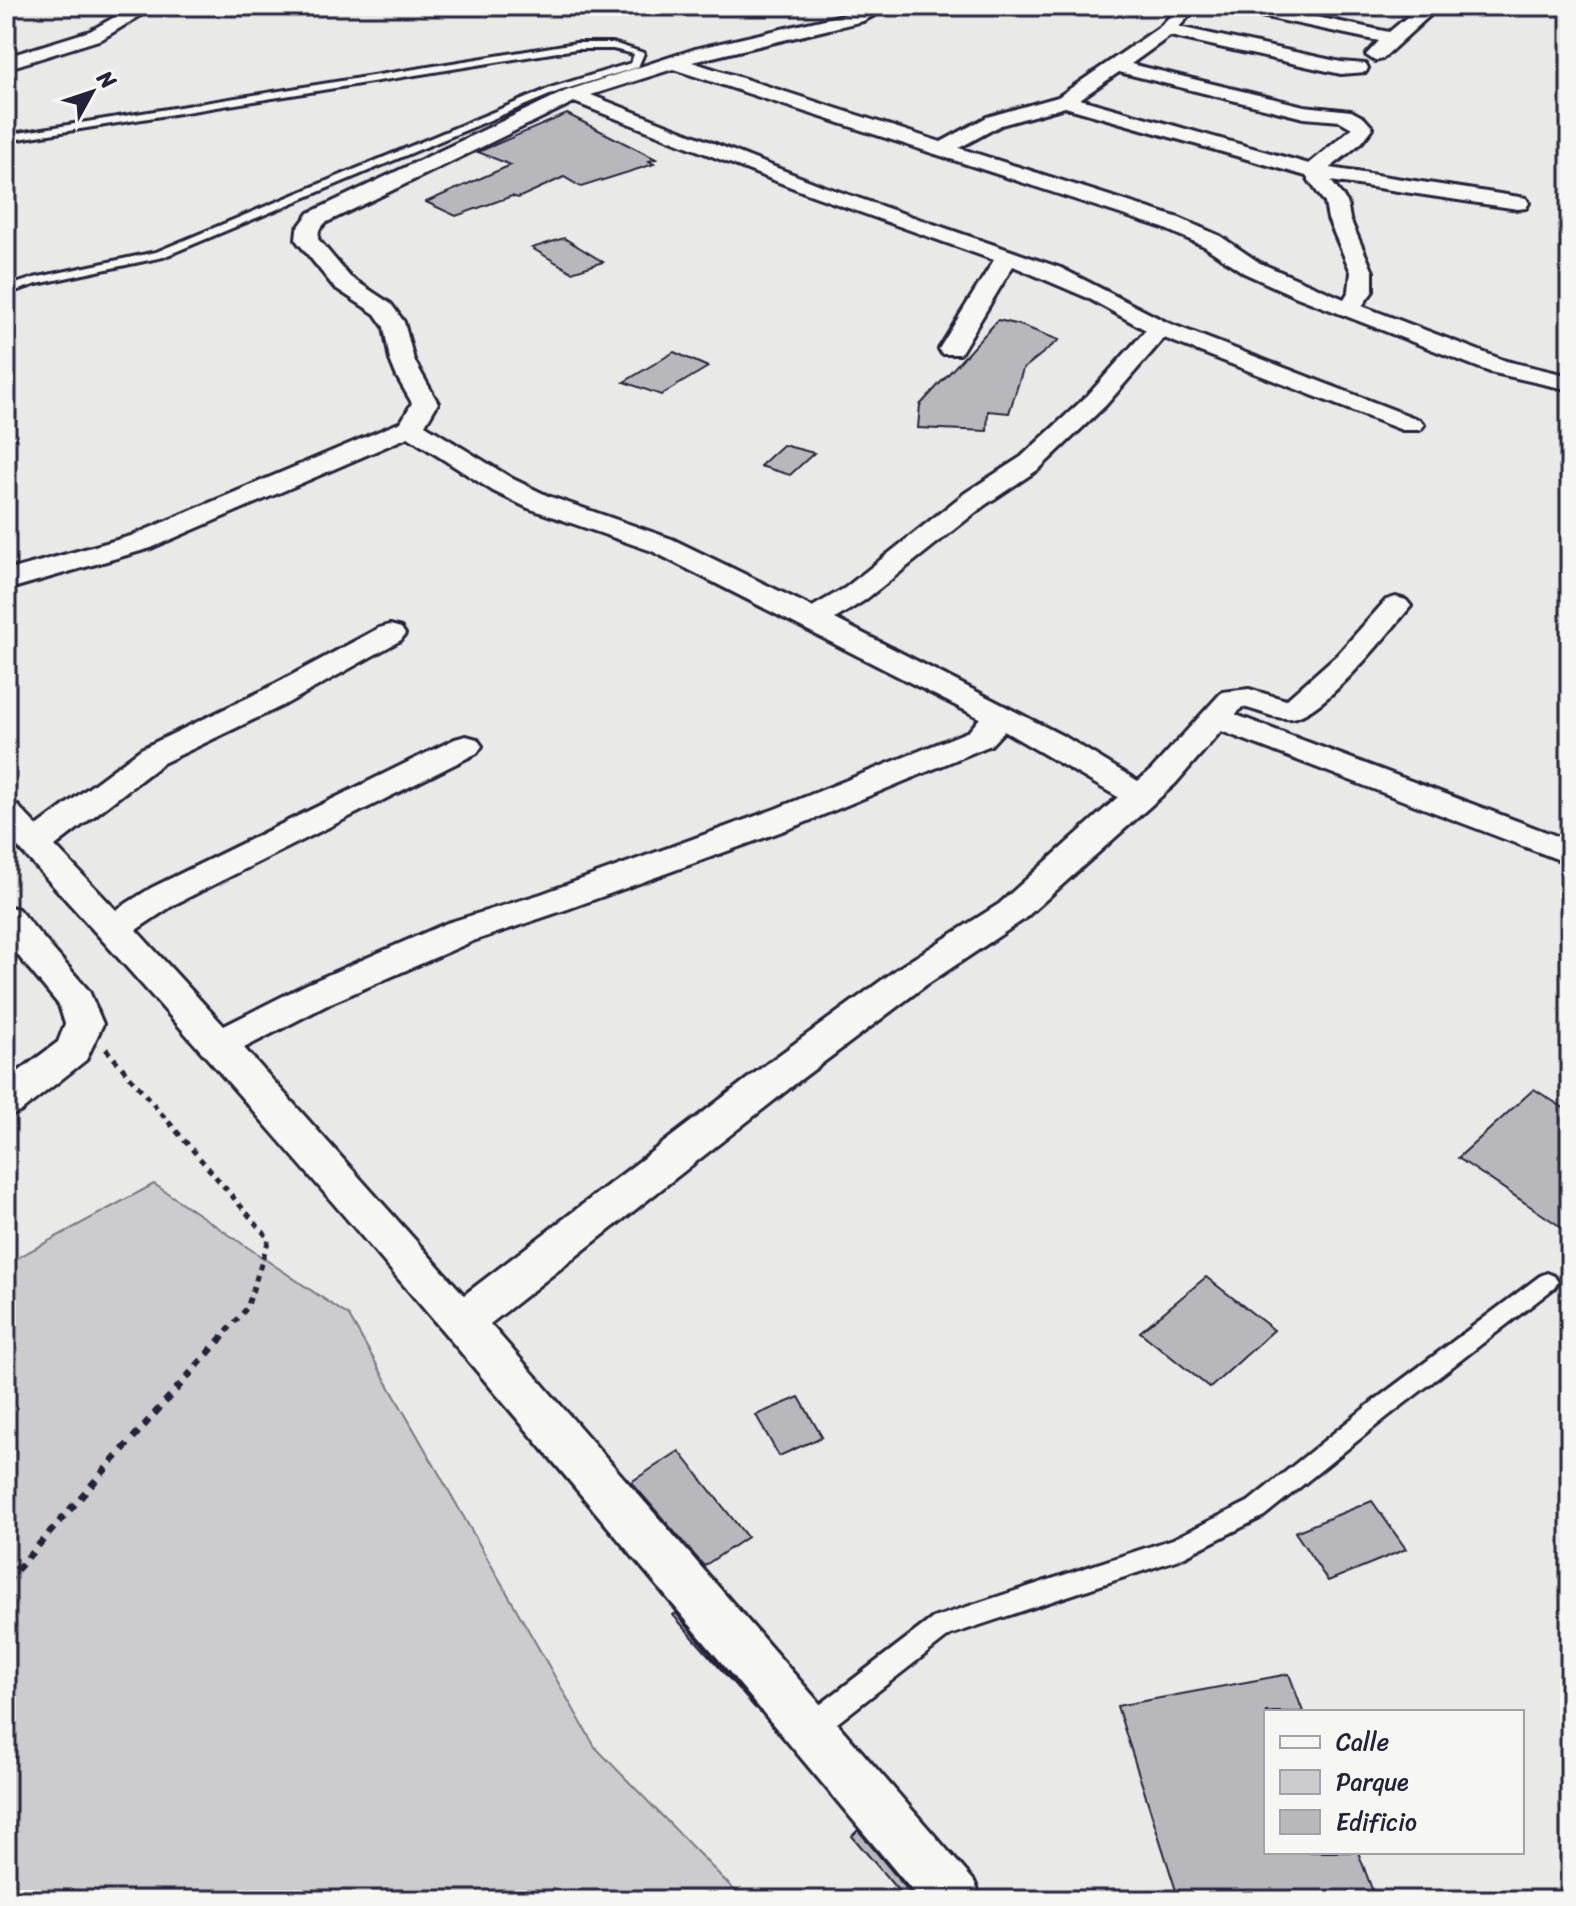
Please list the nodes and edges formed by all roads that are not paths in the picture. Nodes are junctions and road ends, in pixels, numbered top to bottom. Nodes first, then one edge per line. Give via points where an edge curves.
1 (147, 6) edge
2 (883, 6) edge
3 (1189, 6) edge
4 (1238, 6) edge
5 (1401, 6) edge
6 (1428, 8) edge
7 (1167, 30) junction
8 (1393, 38) junction
9 (672, 62) junction
10 (6, 63) edge
11 (1114, 65) junction
12 (1359, 68) junction
13 (573, 95) junction
14 (1065, 101) junction
15 (1341, 113) junction
16 (6, 138) edge
17 (946, 149) junction
18 (1313, 172) junction
19 (1518, 203) dead end
20 (1007, 257) junction
21 (6, 291) edge
22 (1349, 308) junction
23 (1160, 328) junction
24 (951, 349) dead end
25 (1570, 383) edge
26 (1411, 425) dead end
27 (410, 427) junction
28 (6, 581) edge
29 (1396, 606) dead end
30 (813, 619) junction
31 (390, 634) dead end
32 (999, 717) junction
33 (1215, 718) junction
34 (466, 746) dead end
35 (1139, 796) junction
36 (20, 830) edge
37 (1570, 853) edge
38 (6, 918) edge
39 (112, 929) junction
40 (218, 1045) junction
41 (6, 1102) edge
42 (1547, 1282) dead end
43 (461, 1322) junction
44 (809, 1729) junction
45 (955, 1900) edge

1 - 10 street via 96,35
2 - 9 street
3 - 7 street
4 - 8 street
5 - 6 street
6 - 8 street
7 - 11 street
7 - 12 street
8 - 12 street
9 - 13 street
9 - 17 street
11 - 14 street
11 - 15 street via 1304,112
12 - 15 street via 1344,79
13 - 20 street via 816,190
13 - 27 street via 374,188 317,218 308,229 307,240 342,282 383,309 396,327 402,360 425,403
14 - 17 street via 994,121
14 - 18 street
15 - 18 street via 1363,128
16 - 21 lane via 576,46 613,46 639,53 635,65 556,89 159,255
17 - 22 street via 1185,228 1252,268
18 - 19 street
18 - 22 street via 1336,202 1362,272 1361,291
20 - 23 street via 1096,293
20 - 24 street
22 - 25 street via 1499,367
23 - 26 street
23 - 30 street via 1097,400 1030,463 975,499 855,594
27 - 28 street via 140,542
27 - 30 street via 538,502 662,545
29 - 33 street via 1349,660 1295,708 1284,710 1239,697
30 - 32 street
31 - 36 street
32 - 35 street
32 - 40 street via 980,738 787,817 460,932
33 - 35 street
33 - 37 street
34 - 39 street via 163,896
35 - 43 street via 1011,912 786,1070
36 - 39 street
38 - 41 street via 76,1000 84,1024 73,1050
39 - 40 street
40 - 43 street
42 - 44 lane via 1256,1509 1179,1548 942,1626
43 - 44 street
44 - 45 street

